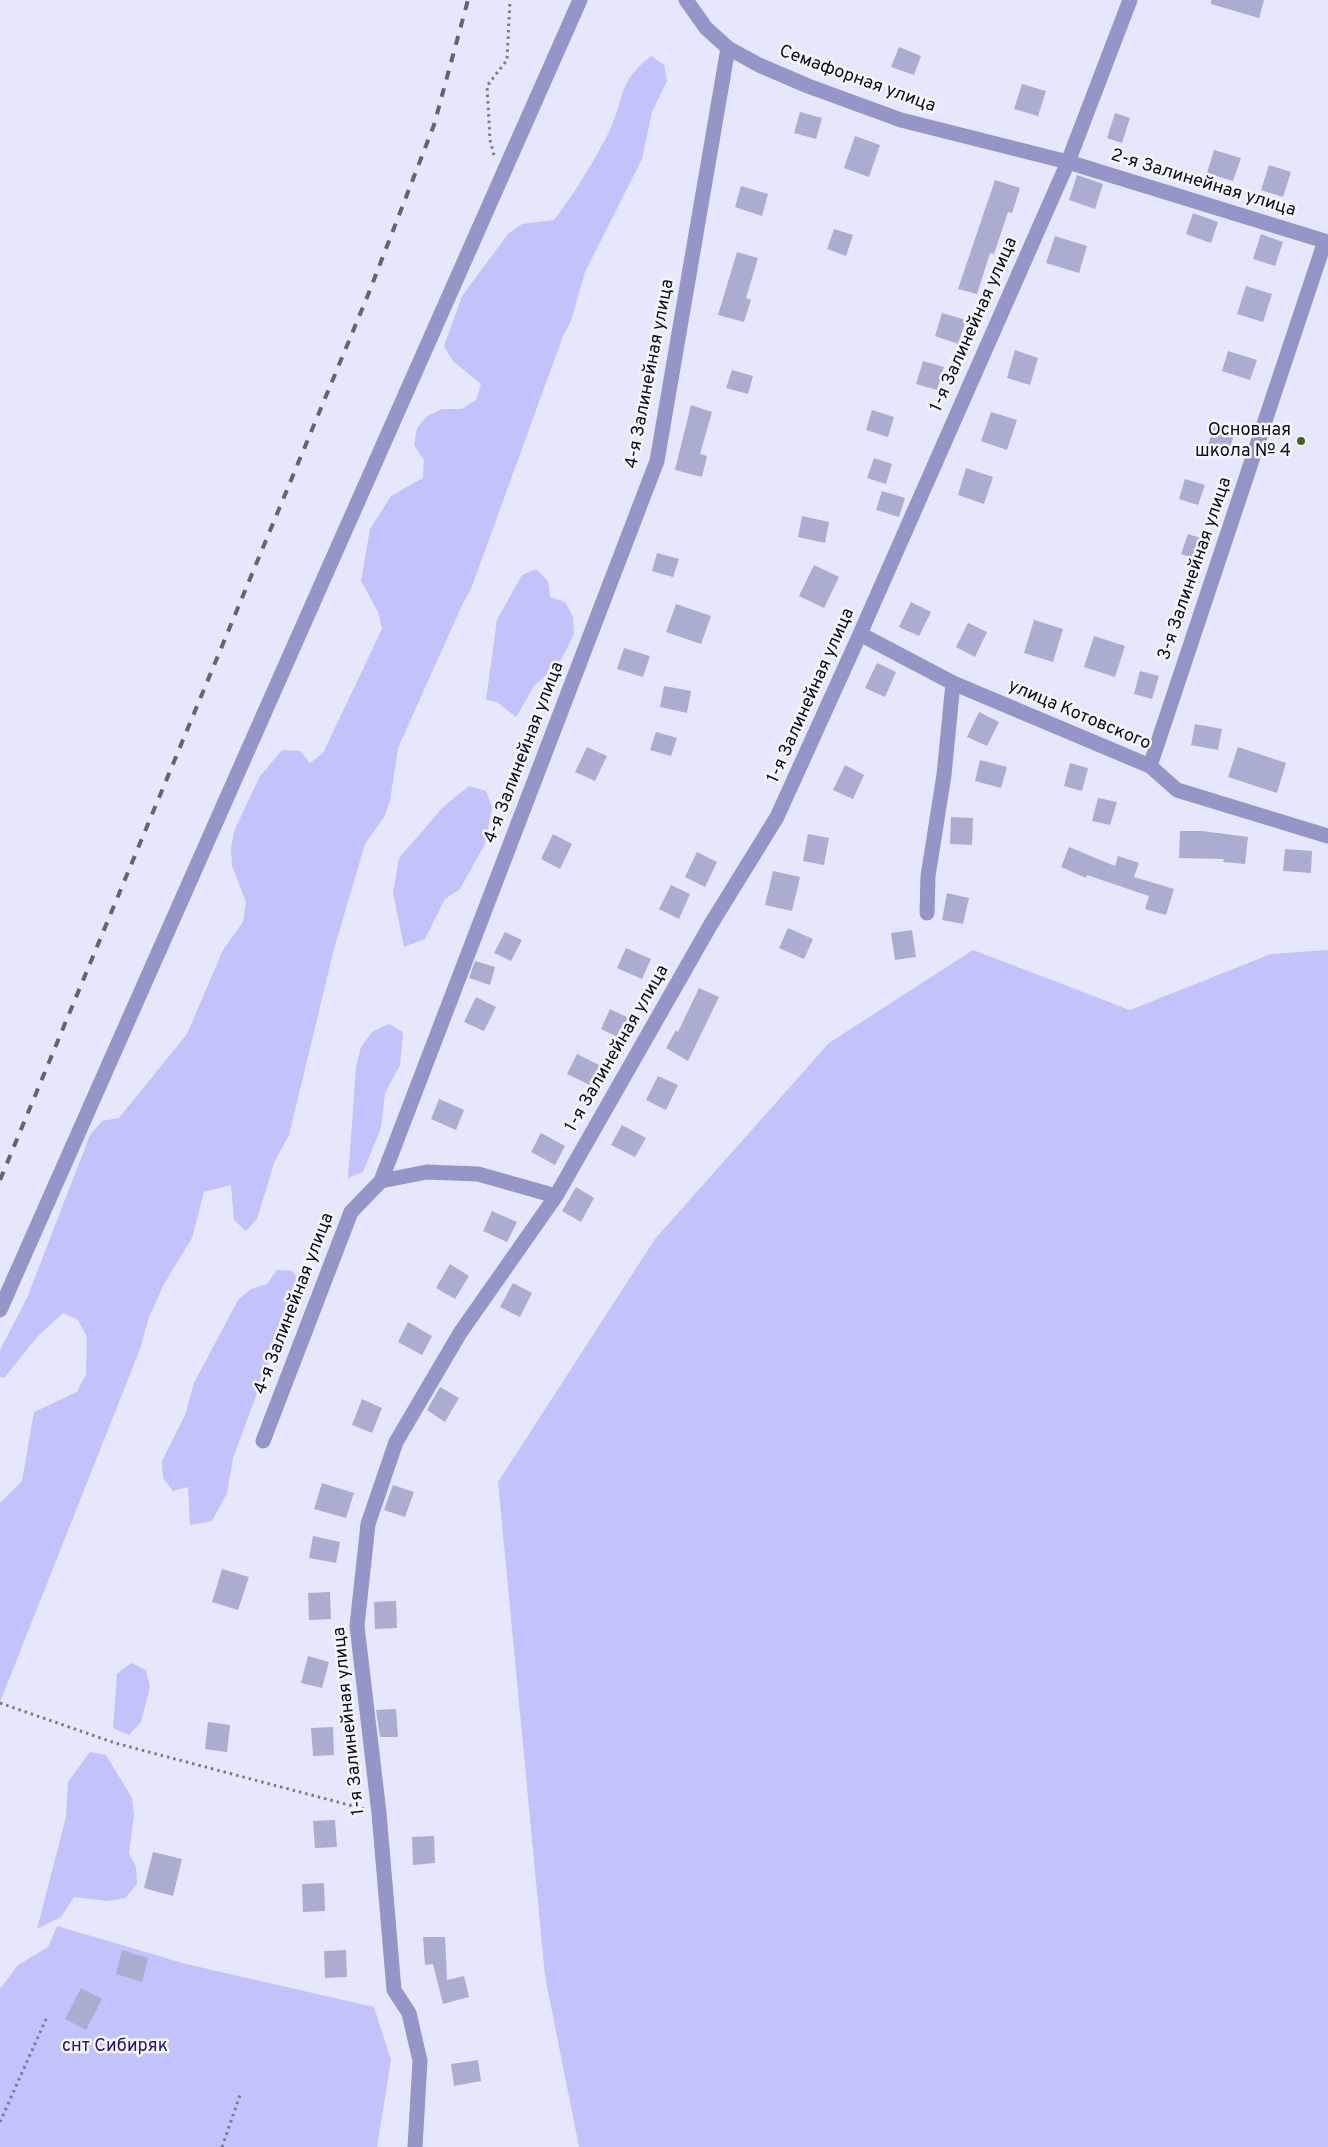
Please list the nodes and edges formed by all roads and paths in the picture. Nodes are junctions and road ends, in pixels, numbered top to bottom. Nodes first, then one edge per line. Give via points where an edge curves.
1 (510, 0) edge
2 (580, 0) edge
3 (686, 0) edge
4 (1130, 0) edge
5 (728, 48) junction
6 (1068, 162) junction
7 (500, 180) junction
8 (1327, 241) edge
9 (860, 634) junction
10 (953, 683) junction
11 (1150, 766) junction
12 (1328, 836) edge
13 (928, 913) dead end
14 (380, 1181) junction
15 (556, 1196) junction
16 (0, 1310) edge
17 (263, 1441) dead end
18 (0, 1702) edge
19 (379, 1813) junction
20 (46, 2019) dead end
21 (240, 2095) dead end
22 (0, 2122) edge
23 (222, 2147) edge
24 (415, 2147) edge

1 - 7 path via 507,60 487,86 490,140
2 - 7 street
3 - 5 street, Семафорная улица via 706,28
4 - 6 street, 1-я Залинейная улица
5 - 6 street, Семафорная улица via 808,86 901,120
5 - 14 street, 4-я Залинейная улица via 657,461
6 - 8 street, 2-я Залинейная улица
6 - 9 street, 1-я Залинейная улица
7 - 16 street
8 - 11 street, 3-я Залинейная улица
9 - 10 street, улица Котовского
9 - 15 street, 1-я Залинейная улица via 777,817
10 - 11 street, улица Котовского
10 - 13 street via 944,775 928,876
11 - 12 street, улица Котовского via 1177,790
14 - 15 street via 427,1172 478,1174
14 - 17 street, 4-я Залинейная улица via 350,1212
15 - 19 street, 1-я Залинейная улица via 460,1333 396,1442 368,1524 357,1626
18 - 19 path via 116,1743
19 - 24 street, 1-я Залинейная улица via 394,1990 409,2013 420,2060
20 - 22 path
21 - 23 path

